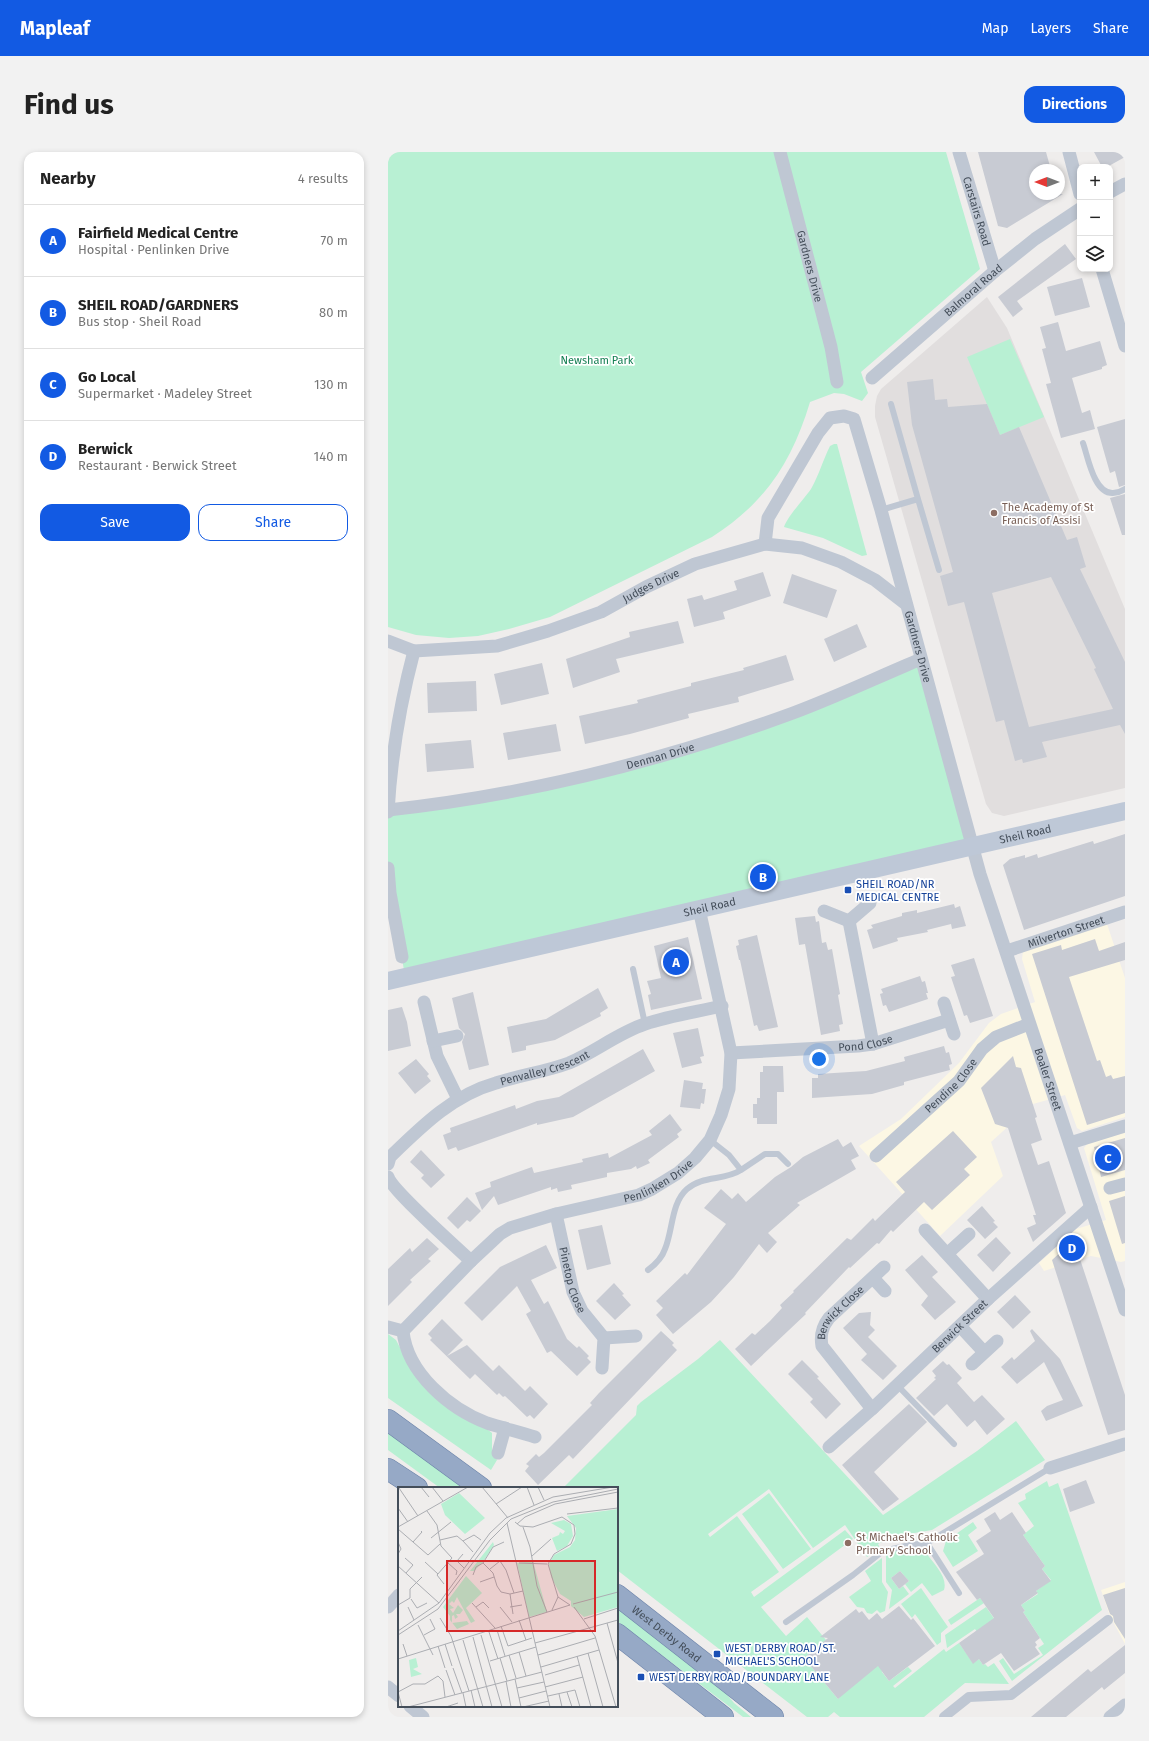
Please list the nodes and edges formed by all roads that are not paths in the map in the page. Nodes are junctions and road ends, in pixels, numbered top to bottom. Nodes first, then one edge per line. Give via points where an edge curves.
1 (780, 152) edge
2 (959, 152) edge
3 (1069, 152) edge
4 (1077, 183) edge
5 (1125, 184) edge
6 (1113, 190) edge
7 (1077, 211) edge
8 (995, 271) junction
9 (1103, 272) edge
10 (1125, 346) edge
11 (872, 378) dead end
12 (837, 382) dead end
13 (891, 404) dead end
14 (1083, 443) dead end
15 (1125, 489) edge
16 (918, 498) junction
17 (881, 510) junction
18 (764, 544) junction
19 (938, 570) dead end
20 (906, 604) junction
21 (388, 641) edge
22 (414, 651) junction
23 (921, 659) junction
24 (388, 811) edge
25 (1125, 811) edge
26 (973, 847) junction
27 (388, 868) edge
28 (870, 903) dead end
29 (699, 909) junction
30 (824, 911) dead end
31 (1125, 912) edge
32 (848, 921) junction
33 (1006, 951) junction
34 (402, 957) dead end
35 (633, 969) dead end
36 (388, 981) edge
37 (424, 1002) dead end
38 (944, 1003) dead end
39 (722, 1006) junction
40 (949, 1020) junction
41 (645, 1024) junction
42 (1029, 1024) junction
43 (954, 1034) dead end
44 (457, 1036) dead end
45 (433, 1041) junction
46 (873, 1044) junction
47 (731, 1052) junction
48 (458, 1099) junction
49 (1125, 1126) edge
50 (710, 1140) junction
51 (1070, 1143) junction
52 (876, 1156) dead end
53 (388, 1164) edge
54 (788, 1164) dead end
55 (741, 1170) junction
56 (388, 1177) edge
57 (1125, 1184) edge
58 (1110, 1188) dead end
59 (1090, 1207) junction
60 (556, 1214) junction
61 (925, 1230) dead end
62 (968, 1234) dead end
63 (948, 1253) junction
64 (471, 1261) junction
65 (884, 1267) dead end
66 (648, 1270) dead end
67 (873, 1278) junction
68 (885, 1291) dead end
69 (988, 1299) junction
70 (1125, 1310) edge
71 (960, 1326) junction
72 (388, 1327) edge
73 (403, 1331) junction
74 (636, 1336) dead end
75 (604, 1338) junction
76 (997, 1341) dead end
77 (984, 1352) junction
78 (972, 1364) dead end
79 (602, 1368) dead end
80 (897, 1385) junction
81 (872, 1409) junction
82 (388, 1420) edge
83 (506, 1428) junction
84 (535, 1437) dead end
85 (954, 1444) dead end
86 (1125, 1444) edge
87 (829, 1447) dead end
88 (498, 1454) dead end
89 (1050, 1468) joint
90 (388, 1469) edge
91 (415, 1487) edge
92 (480, 1487) edge
93 (927, 1543) junction
94 (959, 1593) dead end
95 (398, 1596) edge
96 (618, 1596) edge
97 (388, 1607) edge
98 (1108, 1620) dead end
99 (786, 1622) dead end
100 (618, 1635) edge
101 (388, 1687) edge
102 (398, 1695) edge
103 (1125, 1705) edge
104 (411, 1707) edge
105 (422, 1717) edge
106 (723, 1717) edge
107 (773, 1717) edge
108 (944, 1717) edge
109 (1110, 1717) edge

1 - 12 street, Gardners Drive via 829,339
2 - 8 street, Carstairs Road
3 - 4 street
5 - 6 street
7 - 8 street, Balmoral Road via 1035,239
8 - 11 street, Balmoral Road
9 - 10 street
13 - 16 lane
14 - 15 lane via 1097,486 1113,493
16 - 17 lane
16 - 19 lane
17 - 18 street, Gardners Drive via 854,419 844,416 830,418 818,433 768,518
17 - 20 street, Gardners Drive
18 - 20 street, Judges Drive via 802,548 841,562 875,580
18 - 22 street, Judges Drive via 695,564 601,612 548,632 497,646
20 - 23 street, Gardners Drive
21 - 22 street, Judges Drive
22 - 24 street via 404,687 391,770
23 - 24 street, Denman Drive via 793,713 652,760 569,780 443,804
23 - 26 street, Gardners Drive
25 - 26 main road, Sheil Road
26 - 29 main road, Sheil Road
26 - 33 street, Boaler Street
27 - 34 street
28 - 32 street
29 - 36 main road, Sheil Road
29 - 39 street, Penlinken Drive
30 - 32 street
31 - 33 street, Milverton Street
32 - 46 street
33 - 42 street, Boaler Street
35 - 41 lane
37 - 45 street
38 - 40 street
39 - 41 street, Penvalley Crescent
39 - 47 street, Penlinken Drive
40 - 43 street
40 - 46 street, Pond Close
41 - 48 street, Penvalley Crescent via 550,1070 495,1083
42 - 51 street, Boaler Street
42 - 52 street, Pendine Close via 996,1037 982,1049 959,1081
44 - 45 street
45 - 48 street via 437,1056
46 - 47 street, Pond Close
47 - 50 street, Penlinken Drive via 729,1089
48 - 53 street, Penvalley Crescent via 422,1126 390,1157
49 - 51 street
50 - 55 lane via 729,1155
50 - 60 street, Penlinken Drive via 695,1158 652,1189 639,1195
51 - 59 street, Boaler Street
54 - 55 lane via 778,1154 765,1154
55 - 66 lane via 723,1178 695,1183 686,1190 679,1201 666,1248
56 - 64 street
57 - 58 street
59 - 69 street, Berwick Street
59 - 70 street, Boaler Street
60 - 64 street, Penlinken Drive via 510,1228
60 - 75 street, Pinetop Close via 573,1292 582,1311
61 - 63 street
62 - 63 street
63 - 69 street
64 - 73 street, Penlinken Drive
65 - 67 street, Berwick Close
67 - 68 street, Berwick Close
67 - 81 street, Berwick Close via 829,1318 820,1338 822,1346
69 - 71 street, Berwick Street
71 - 77 street
71 - 80 street, Berwick Street
72 - 73 street
73 - 83 street via 404,1344 422,1375 435,1389 469,1414 487,1423
74 - 75 street
75 - 79 street
76 - 77 street
77 - 78 street
80 - 81 street, Berwick Street
80 - 85 lane
81 - 87 street, Berwick Street
82 - 92 highway
83 - 84 street
83 - 88 street
86 - 89 street
89 - 93 lane
90 - 91 highway
93 - 94 lane
93 - 99 lane via 883,1551 853,1576
95 - 97 street
96 - 107 highway, West Derby Road
98 - 108 street via 1011,1695 969,1697
100 - 106 highway
101 - 102 street
103 - 109 street
104 - 105 street

